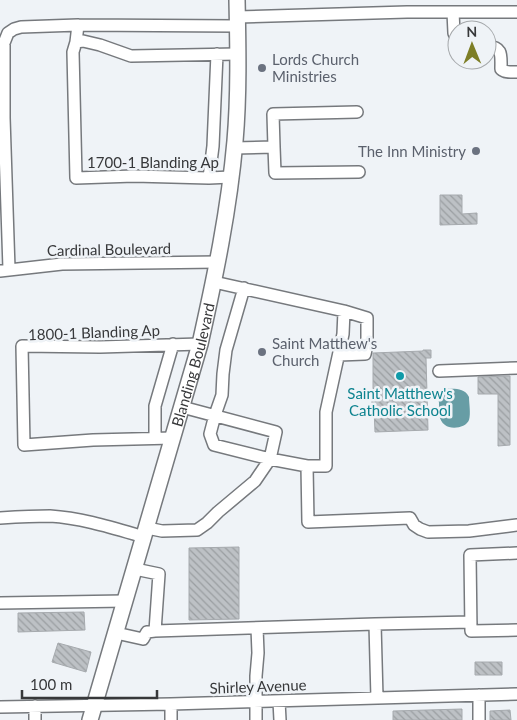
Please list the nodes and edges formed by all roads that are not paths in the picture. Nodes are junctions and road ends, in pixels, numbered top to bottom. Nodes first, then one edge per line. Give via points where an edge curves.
1 (237, 0) edge
2 (514, 0) edge
3 (407, 6) edge
4 (453, 12) junction
5 (517, 12) edge
6 (453, 20) edge
7 (237, 22) junction
8 (78, 25) junction
9 (76, 42) junction
10 (497, 48) edge
11 (217, 54) junction
12 (237, 54) junction
13 (517, 72) edge
14 (357, 112) dead end
15 (274, 147) junction
16 (234, 148) junction
17 (359, 172) dead end
18 (231, 177) junction
19 (209, 178) junction
20 (218, 262) junction
21 (4, 270) edge
22 (214, 282) junction
23 (244, 288) junction
24 (344, 311) junction
25 (173, 344) junction
26 (200, 344) junction
27 (339, 355) junction
28 (517, 368) edge
29 (440, 371) dead end
30 (182, 407) junction
31 (215, 415) junction
32 (154, 438) junction
33 (173, 438) junction
34 (270, 459) junction
35 (307, 466) junction
36 (0, 518) edge
37 (517, 525) edge
38 (145, 532) junction
39 (517, 553) edge
40 (134, 569) junction
41 (125, 601) junction
42 (0, 603) edge
43 (471, 622) junction
44 (375, 624) junction
45 (257, 628) junction
46 (517, 630) edge
47 (155, 631) junction
48 (116, 633) junction
49 (517, 694) edge
50 (478, 695) junction
51 (377, 698) junction
52 (256, 701) junction
53 (279, 701) junction
54 (171, 704) junction
55 (35, 706) junction
56 (0, 707) edge
57 (92, 713) edge
58 (35, 720) edge
59 (171, 720) edge
60 (256, 720) edge
61 (280, 720) edge
62 (480, 720) edge

1 - 7 main road, Blanding Boulevard
2 - 5 street
3 - 4 street
3 - 7 street
4 - 5 street
4 - 6 street
7 - 8 street
7 - 12 main road, Blanding Boulevard
8 - 9 street
8 - 21 street via 21,27 5,38
9 - 11 street via 100,45 131,56
9 - 19 street, 1700-1 Blanding Ap via 73,52 76,178
10 - 13 street via 501,69
11 - 12 street
11 - 19 street
12 - 16 main road, Blanding Boulevard
14 - 15 street via 274,114
15 - 16 street
15 - 17 street via 275,173
16 - 18 main road, Blanding Boulevard
18 - 19 street, 1700-1 Blanding Ap
18 - 20 main road, Blanding Boulevard
20 - 21 street, Cardinal Boulevard via 62,264
20 - 22 main road, Blanding Boulevard
22 - 23 street
22 - 26 main road, Blanding Boulevard
23 - 24 street
23 - 31 street via 226,350 222,395
24 - 27 street via 344,334
24 - 27 street via 367,318 367,345 365,354
25 - 26 street, 1800-1 Blanding Ap
25 - 32 street via 154,406
25 - 32 street, 1800-1 Blanding Ap via 22,346 24,445
26 - 30 main road, Blanding Boulevard
27 - 35 street via 326,412 326,466
28 - 29 street
30 - 31 street
30 - 33 main road, Blanding Boulevard
31 - 34 street via 210,434 214,445
31 - 34 street via 276,432
32 - 33 street, 1800-1 Blanding Ap
33 - 38 main road, Blanding Boulevard
34 - 35 street
34 - 38 street via 255,480 197,530
35 - 37 street via 308,522 410,518 414,525 428,532
36 - 38 street via 51,516
38 - 40 main road, Blanding Boulevard
39 - 43 street via 470,555
40 - 41 main road, Blanding Boulevard
40 - 47 street via 159,574
41 - 42 street
41 - 48 main road, Blanding Boulevard
43 - 44 street
43 - 46 street via 471,631
44 - 45 street
44 - 51 street
45 - 47 street
45 - 52 street
47 - 48 street via 147,632 143,639
48 - 57 main road, Blanding Boulevard
49 - 50 street, Shirley Avenue
50 - 51 street, Shirley Avenue
50 - 62 street
51 - 53 street, Shirley Avenue
52 - 53 street, Shirley Avenue
52 - 54 street, Shirley Avenue
52 - 60 street
53 - 61 street
54 - 57 street, Shirley Avenue
54 - 59 street
55 - 56 street, Shirley Avenue
55 - 57 street, Shirley Avenue
55 - 58 street

